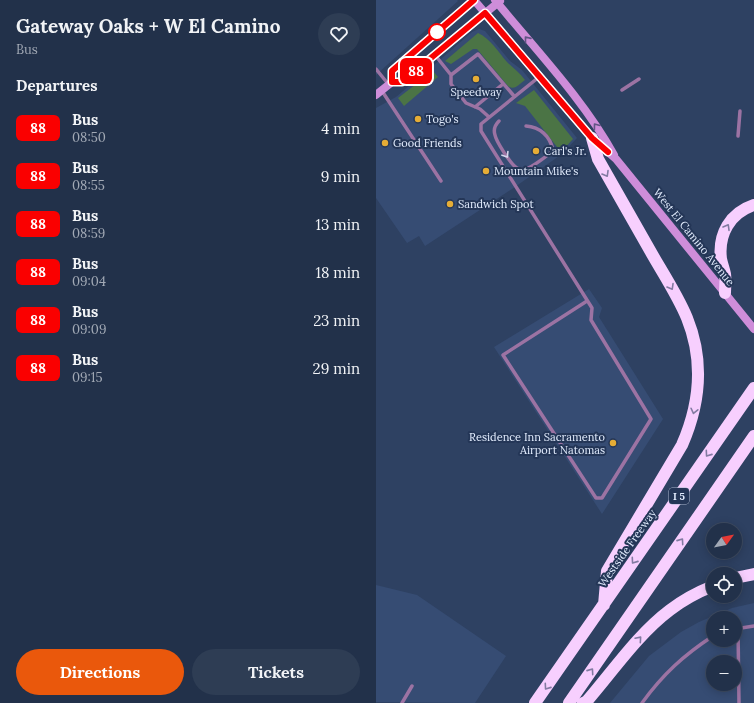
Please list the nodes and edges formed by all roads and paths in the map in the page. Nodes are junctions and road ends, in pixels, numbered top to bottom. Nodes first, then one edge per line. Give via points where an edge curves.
1 (474, 0) edge
2 (498, 1) edge
3 (485, 13) junction
4 (435, 55) junction
5 (376, 69) edge
6 (451, 75) junction
7 (539, 77) junction
8 (639, 79) dead end
9 (390, 84) junction
10 (503, 84) junction
11 (622, 90) dead end
12 (379, 93) edge
13 (514, 96) junction
14 (475, 107) junction
15 (740, 111) dead end
16 (489, 117) junction
17 (499, 121) dead end
18 (526, 126) dead end
19 (738, 136) dead end
20 (592, 138) junction
21 (616, 159) junction
22 (441, 181) dead end
23 (754, 205) edge
24 (725, 293) junction
25 (587, 301) junction
26 (754, 329) edge
27 (754, 388) edge
28 (754, 436) edge
29 (754, 574) edge
30 (742, 577) edge
31 (706, 589) edge
32 (604, 605) junction
33 (754, 626) edge
34 (742, 628) edge
35 (706, 641) edge
36 (737, 647) edge
37 (412, 686) dead end
38 (402, 703) edge
39 (535, 703) edge
40 (569, 703) edge
41 (583, 703) edge
42 (642, 703) edge
43 (739, 703) edge

1 - 3 main road, West El Camino Avenue
1 - 9 main road via 392,71
2 - 3 main road
21 -> 2 main road, West El Camino Avenue via 601,132
3 - 4 main road
3 - 7 main road, West El Camino Avenue
4 - 6 lane
4 - 9 main road via 402,82
5 - 9 lane
6 - 10 lane via 478,54
6 - 14 lane via 451,84 466,103
7 - 13 lane
7 - 20 main road, West El Camino Avenue
8 - 11 lane
9 - 12 main road
10 - 13 lane
10 - 14 lane
12 - 22 lane
13 - 16 lane
14 - 16 lane
15 - 19 lane
16 - 25 lane via 482,124 481,131
17 -> 18 lane via 495,127 496,137 516,168 525,170 553,150 550,141 542,132
20 - 21 main road, West El Camino Avenue
20 -> 32 highway via 598,159 682,306 693,336 698,372 697,398 682,445 607,571
21 - 24 main road, West El Camino Avenue
24 -> 23 highway via 725,274 720,252 722,236 736,214
24 - 26 main road, West El Camino Avenue
25 - 25 lane via 592,308 591,320 651,419 602,498 596,498 503,355
27 -> 32 highway, Westside Freeway / I 5
40 -> 28 highway, I 5
29 - 30 highway
41 -> 31 highway via 660,618 687,598
32 -> 39 highway, Westside Freeway / I 5
33 - 34 lane
35 - 42 lane via 676,663
36 - 43 lane
37 - 38 lane

